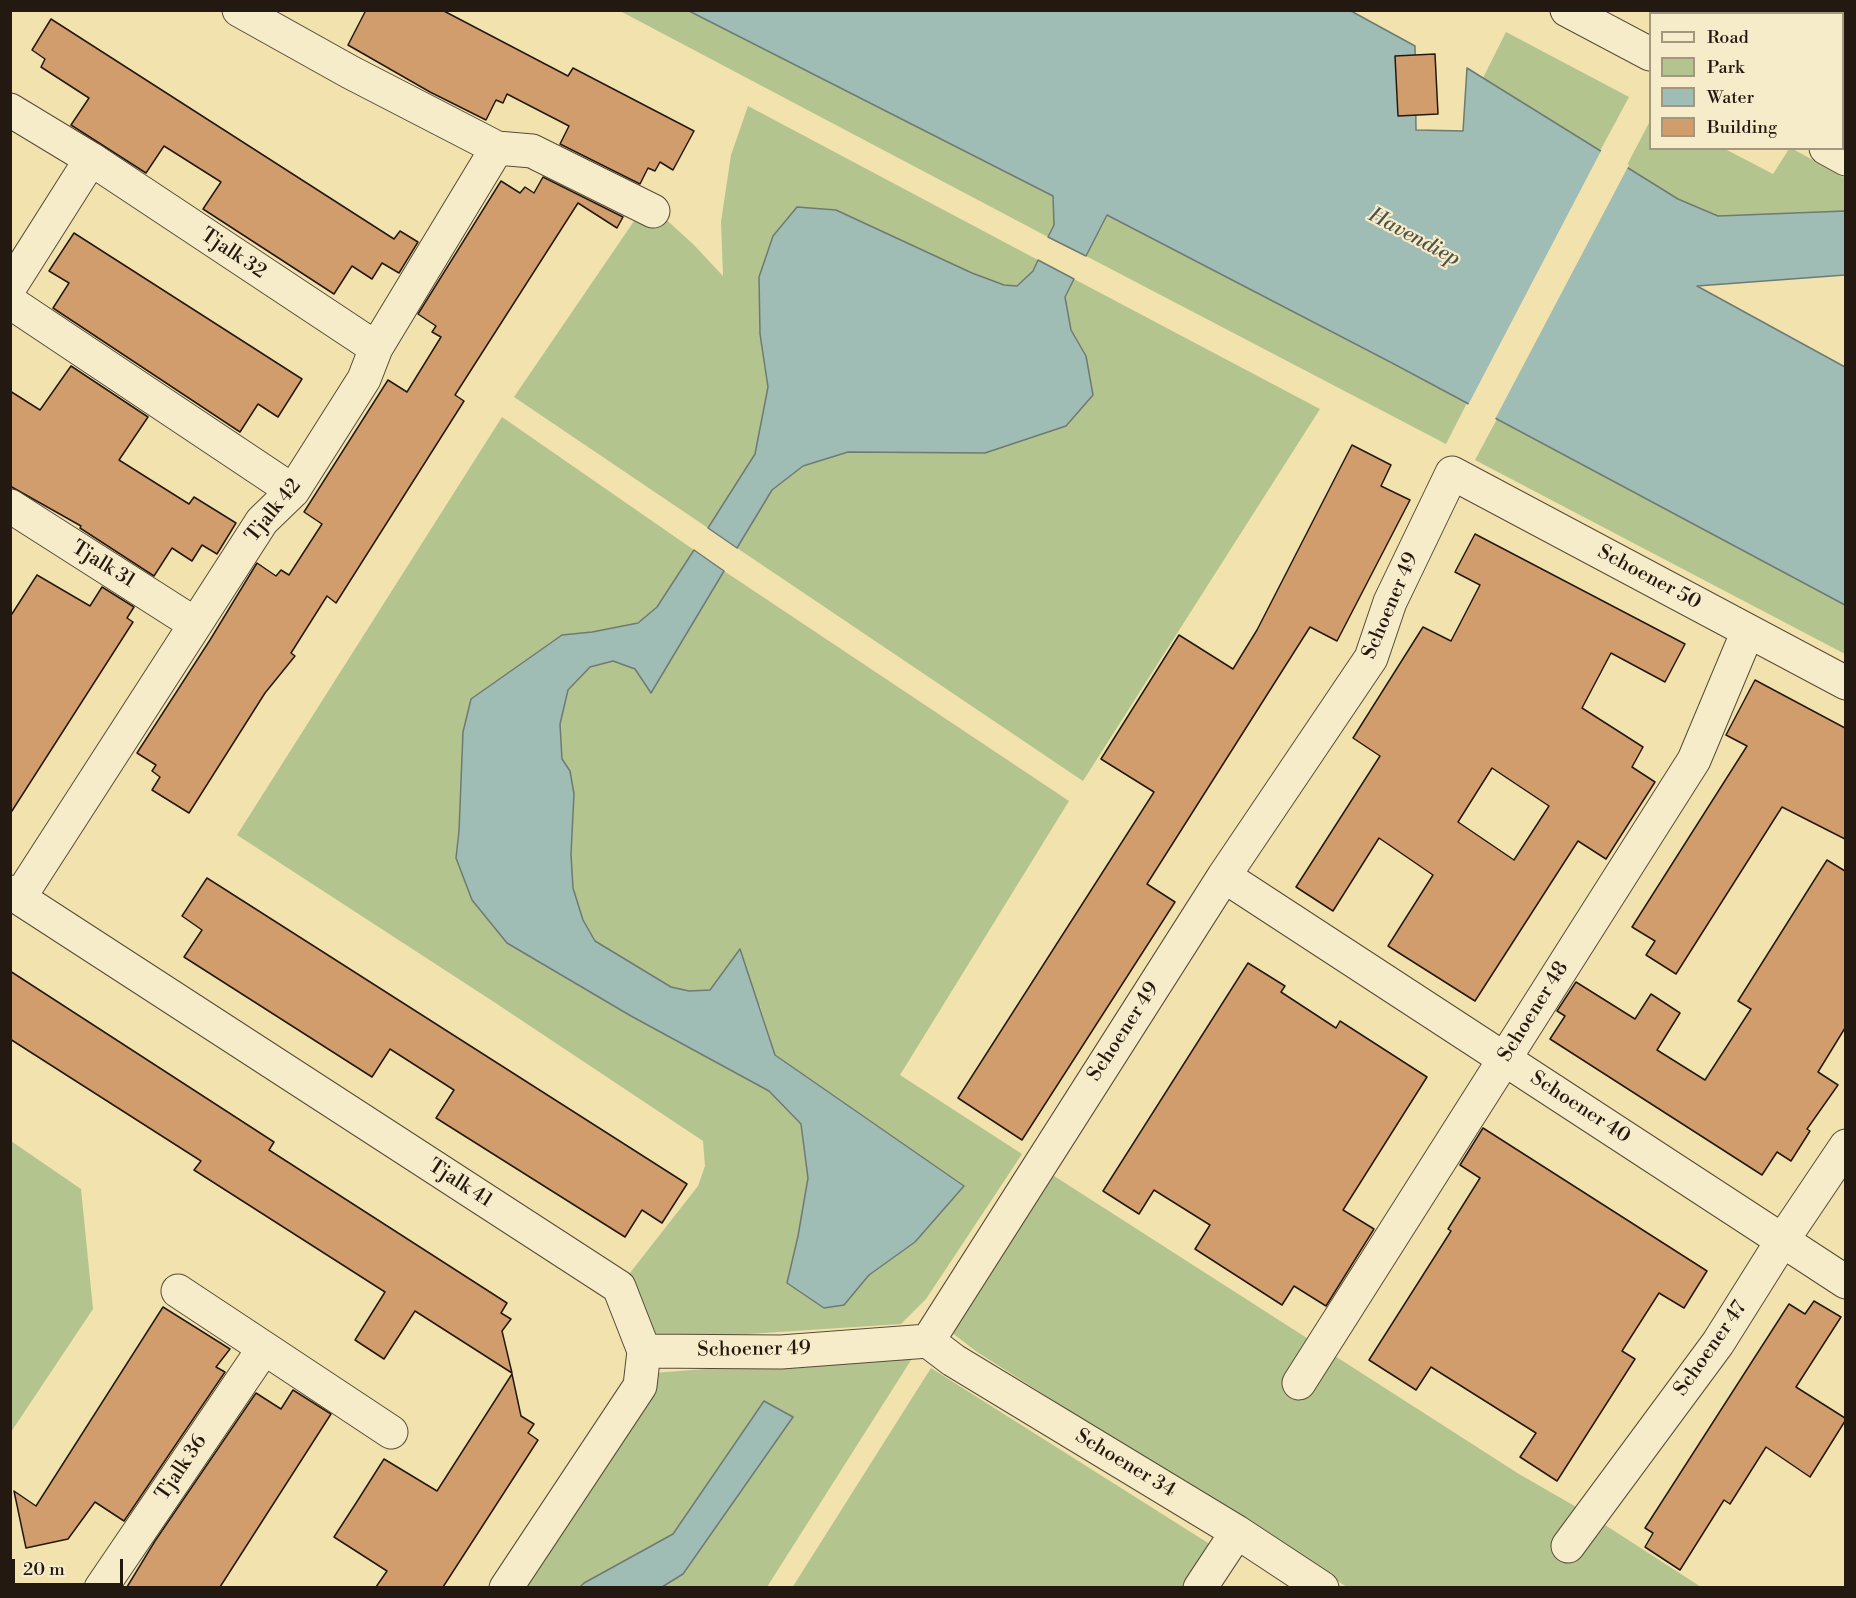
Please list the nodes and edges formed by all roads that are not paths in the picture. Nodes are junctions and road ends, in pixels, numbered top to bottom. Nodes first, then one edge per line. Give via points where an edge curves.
1 (239, 10) edge
2 (1568, 10) edge
3 (1649, 53) edge
4 (10, 110) edge
5 (497, 148) junction
6 (1829, 150) edge
7 (91, 159) junction
8 (1845, 159) edge
9 (653, 211) dead end
10 (10, 287) edge
11 (10, 302) edge
12 (376, 348) junction
13 (1452, 473) joint
14 (293, 490) junction
15 (10, 506) edge
16 (195, 624) junction
17 (1748, 630) junction
18 (1845, 683) edge
19 (1224, 876) junction
20 (15, 895) edge
21 (1504, 1059) junction
22 (1845, 1146) edge
23 (1782, 1241) junction
24 (1845, 1282) edge
25 (178, 1291) dead end
26 (928, 1341) junction
27 (264, 1348) junction
28 (644, 1351) junction
29 (1299, 1383) dead end
30 (390, 1432) dead end
31 (1238, 1532) junction
32 (1568, 1546) dead end
33 (101, 1587) edge
34 (506, 1587) edge
35 (1200, 1587) edge
36 (1322, 1587) edge

1 - 5 street
2 - 3 street
4 - 7 street, Tjalk 32
5 - 9 street via 532,151
5 - 12 street, Tjalk 42
6 - 8 street
7 - 10 street
7 - 12 street, Tjalk 32
11 - 14 street
12 - 14 street, Tjalk 42 via 364,379
13 - 17 street, Schoener 50
13 - 19 street, Schoener 49 via 1390,602 1371,658
14 - 16 street, Tjalk 42 via 262,522
15 - 16 street, Tjalk 31
16 - 20 street, Tjalk 42
17 - 18 street, Schoener 50
17 - 21 street, Schoener 48 via 1694,760
19 - 21 street, Schoener 40
19 - 26 street, Schoener 49
20 - 28 street, Tjalk 41 via 619,1287
21 - 23 street, Schoener 40
21 - 29 street, Schoener 48
22 - 23 street, Schoener 47
23 - 24 street, Schoener 40
23 - 32 street, Schoener 47 via 1718,1343
25 - 27 street
26 - 28 street, Schoener 49 via 781,1352
26 - 31 street, Schoener 34 via 953,1360
27 - 30 street
27 - 33 street, Tjalk 36
28 - 34 street, Tjalk 41 via 640,1386
31 - 35 street
31 - 36 street, Schoener 34

